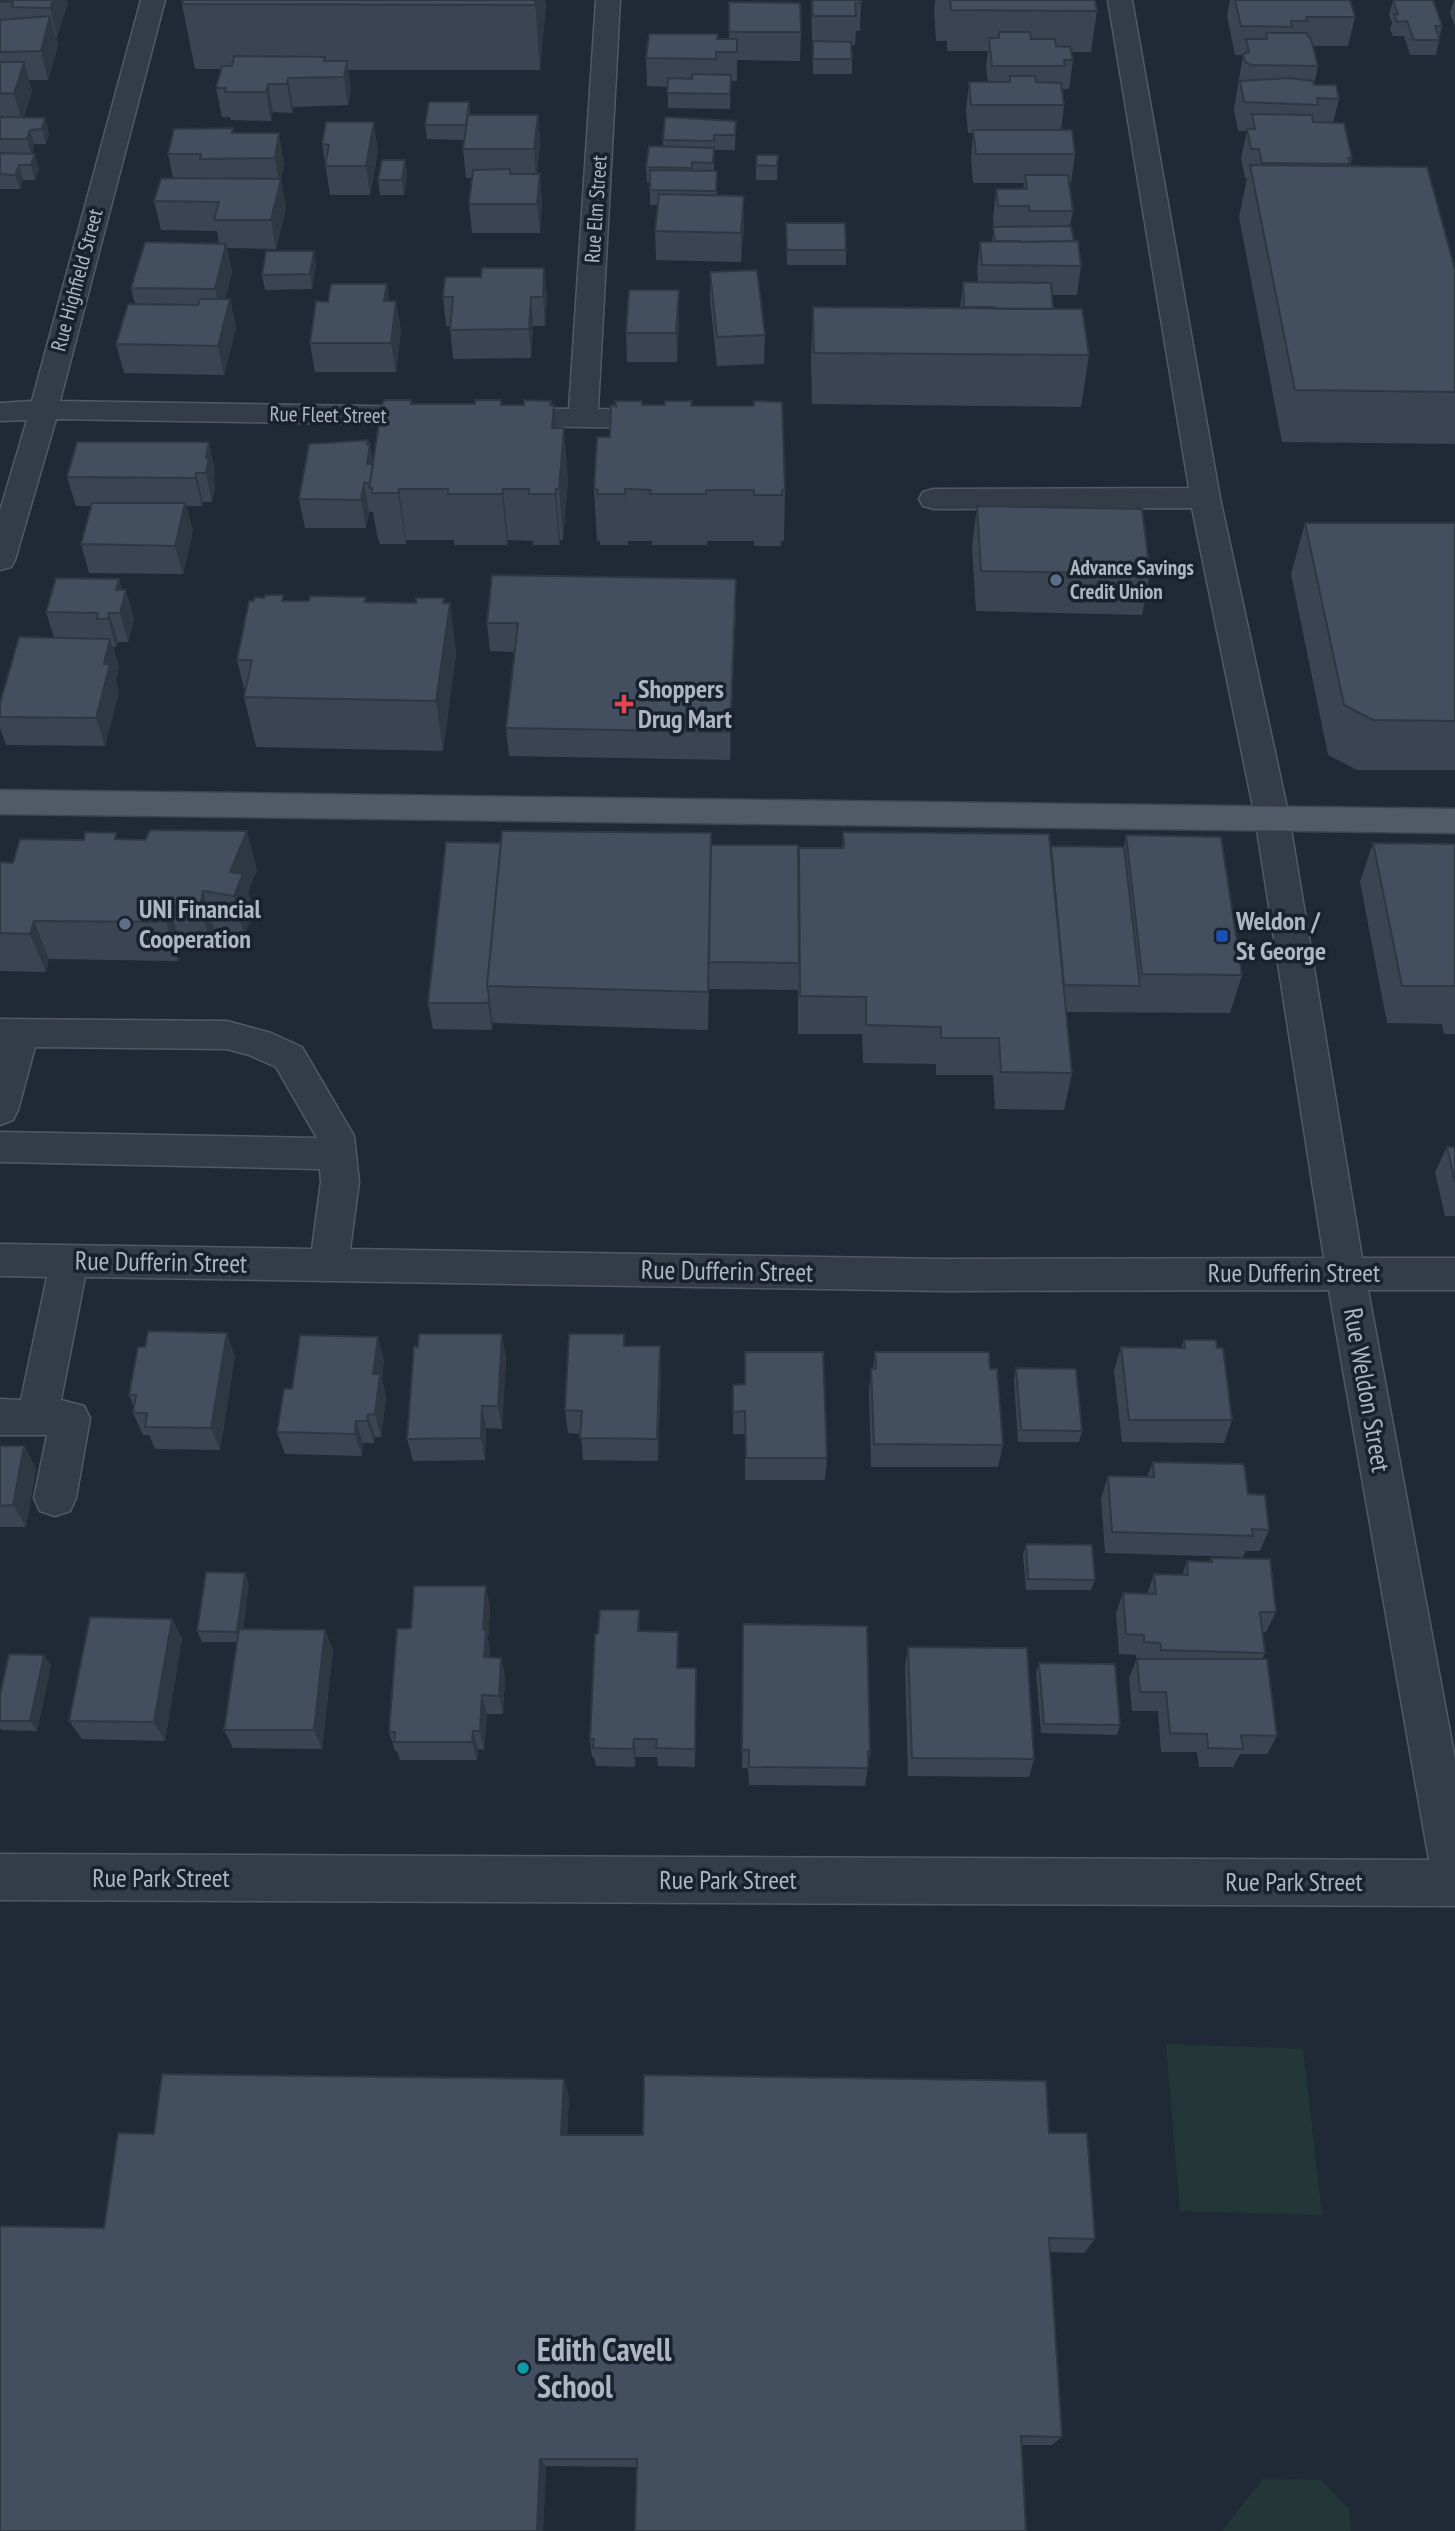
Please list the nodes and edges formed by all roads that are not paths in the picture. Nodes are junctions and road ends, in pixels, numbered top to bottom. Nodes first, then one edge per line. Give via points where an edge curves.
1 (153, 0) edge
2 (608, 0) edge
3 (1120, 0) edge
4 (42, 410) junction
5 (0, 412) edge
6 (583, 418) junction
7 (688, 420) edge
8 (934, 499) dead end
9 (1205, 499) junction
10 (0, 560) edge
11 (0, 802) edge
12 (1272, 817) junction
13 (1455, 821) edge
14 (10, 1033) edge
15 (0, 1111) edge
16 (0, 1147) edge
17 (337, 1154) junction
18 (0, 1260) edge
19 (69, 1261) junction
20 (329, 1265) junction
21 (1348, 1272) junction
22 (1455, 1274) edge
23 (19, 1417) edge
24 (55, 1498) dead end
25 (0, 1877) edge
26 (1455, 1881) edge

1 - 4 street, Rue Highfield Street
2 - 6 street, Rue Elm Street
3 - 9 street, Rue Weldon Street
4 - 5 street, Rue Fleet Street
4 - 6 street, Rue Fleet Street
4 - 10 street, Rue Highfield Street
6 - 7 street, Rue Fleet Street
8 - 9 street
9 - 12 street, Rue Weldon Street
11 - 12 main road
12 - 13 main road
12 - 21 street, Rue Weldon Street
14 - 15 street
14 - 17 street via 227,1035 258,1043 289,1057 335,1136
16 - 17 street
17 - 20 street via 340,1182
18 - 19 street, Rue Dufferin Street
19 - 20 street, Rue Dufferin Street
19 - 23 street
20 - 21 street, Rue Dufferin Street via 943,1275
21 - 22 street, Rue Dufferin Street
21 - 26 street, Rue Weldon Street via 1359,1356
23 - 24 street via 70,1418
25 - 26 street, Rue Park Street

